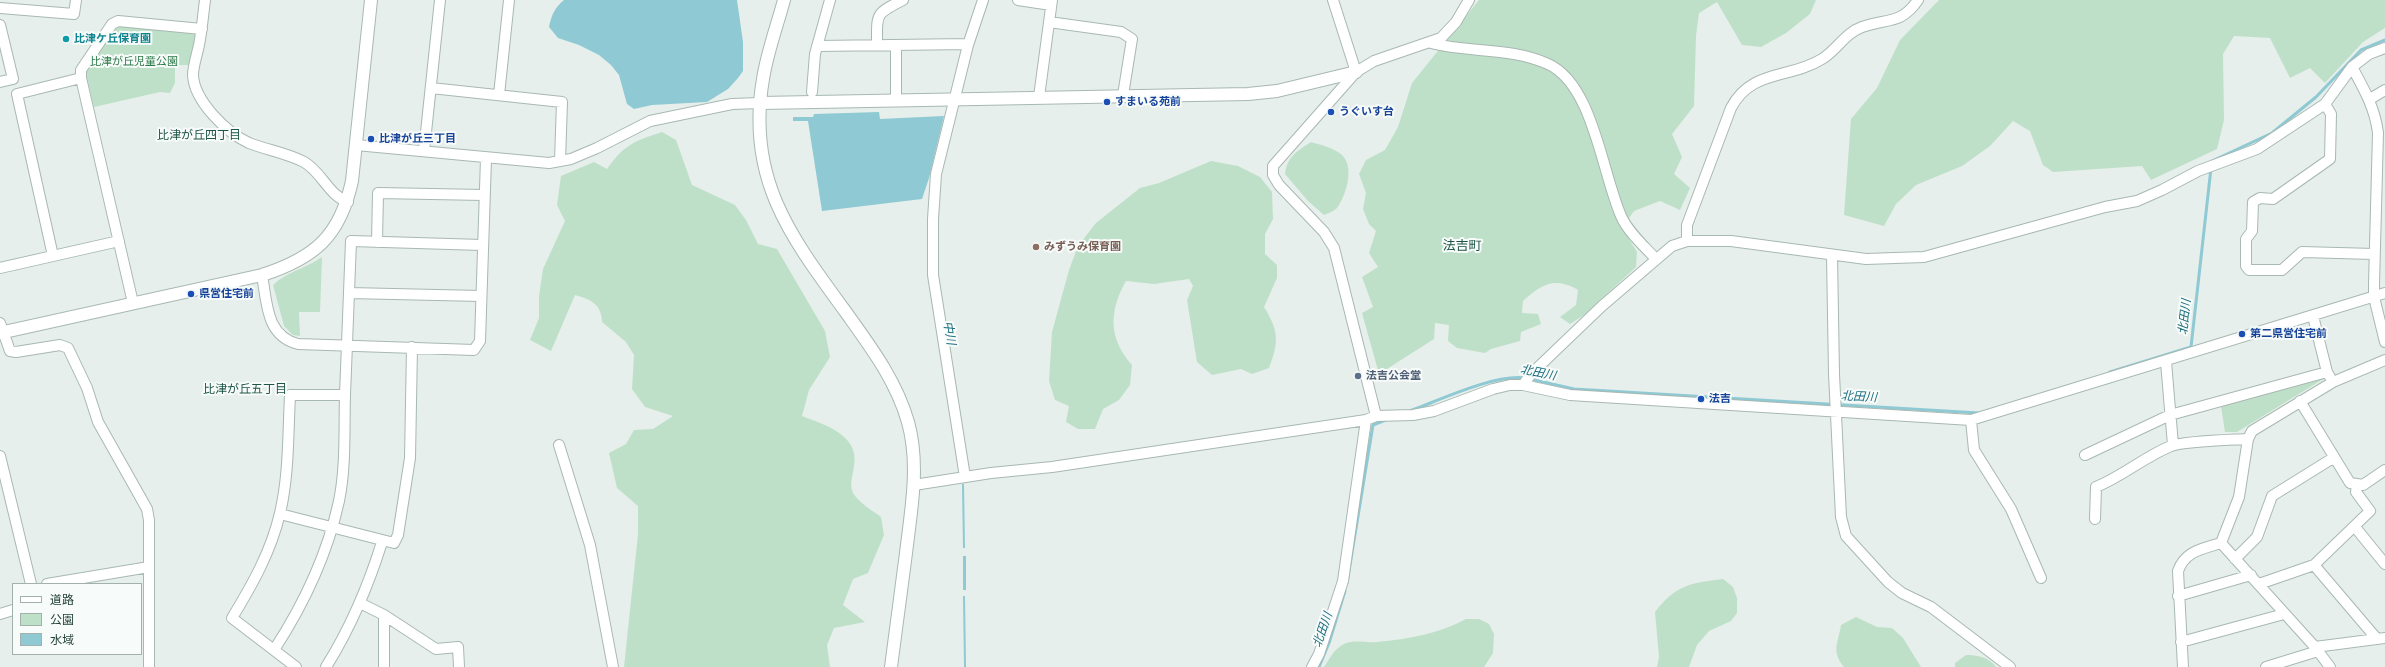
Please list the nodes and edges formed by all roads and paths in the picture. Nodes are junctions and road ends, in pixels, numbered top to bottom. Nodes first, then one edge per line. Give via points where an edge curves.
1 (76, 0) edge
2 (204, 0) edge
3 (371, 0) edge
4 (440, 0) edge
5 (506, 0) edge
6 (784, 0) edge
7 (830, 0) edge
8 (903, 0) edge
9 (984, 0) edge
10 (1018, 0) edge
11 (1333, 0) edge
12 (1469, 0) edge
13 (1918, 0) edge
14 (1052, 3) edge
15 (0, 8) edge
16 (1049, 22) junction
17 (0, 25) edge
18 (202, 29) junction
19 (1432, 43) junction
20 (968, 44) junction
21 (877, 45) junction
22 (896, 45) junction
23 (817, 46) junction
24 (2385, 48) edge
25 (2352, 67) junction
26 (1356, 72) junction
27 (81, 78) junction
28 (0, 82) edge
29 (431, 88) junction
30 (2385, 90) edge
31 (812, 92) dead end
32 (500, 95) junction
33 (1124, 95) junction
34 (1039, 97) junction
35 (954, 98) junction
36 (2370, 99) junction
37 (896, 100) junction
38 (760, 103) junction
39 (2324, 104) junction
40 (356, 145) junction
41 (424, 151) junction
42 (486, 159) junction
43 (560, 161) junction
44 (484, 195) junction
45 (348, 202) junction
46 (119, 241) junction
47 (1686, 241) junction
48 (377, 242) junction
49 (482, 245) junction
50 (2374, 254) junction
51 (1832, 255) junction
52 (53, 256) junction
53 (1655, 258) junction
54 (0, 268) edge
55 (262, 275) junction
56 (350, 293) junction
57 (2385, 293) edge
58 (481, 296) junction
59 (2374, 297) junction
60 (133, 303) junction
61 (2313, 316) junction
62 (1, 329) edge
63 (2385, 342) edge
64 (347, 346) junction
65 (412, 347) junction
66 (2385, 360) edge
67 (2166, 362) junction
68 (2327, 372) junction
69 (2333, 382) junction
70 (1523, 385) junction
71 (345, 395) junction
72 (2300, 401) junction
73 (1837, 413) junction
74 (2170, 415) junction
75 (1371, 418) junction
76 (1971, 420) junction
77 (2248, 439) junction
78 (559, 445) dead end
79 (2173, 445) junction
80 (0, 456) edge
81 (2085, 456) dead end
82 (2333, 458) junction
83 (2385, 470) edge
84 (963, 478) junction
85 (914, 485) junction
86 (2356, 486) junction
87 (280, 514) junction
88 (2095, 519) dead end
89 (2355, 527) junction
90 (332, 528) junction
91 (382, 542) junction
92 (2221, 543) junction
93 (2235, 559) junction
94 (2385, 564) edge
95 (2314, 565) junction
96 (149, 567) junction
97 (2251, 575) junction
98 (2042, 578) dead end
99 (31, 583) edge
100 (53, 583) edge
101 (2259, 584) junction
102 (2178, 596) junction
103 (360, 603) junction
104 (12, 610) edge
105 (0, 614) edge
106 (2284, 614) junction
107 (384, 616) junction
108 (2381, 639) edge
109 (2181, 642) junction
110 (2317, 649) junction
111 (274, 650) junction
112 (149, 667) edge
113 (296, 667) edge
114 (326, 667) edge
115 (384, 667) edge
116 (459, 667) edge
117 (613, 667) edge
118 (891, 667) edge
119 (1312, 667) edge
120 (2010, 667) edge
121 (2183, 667) edge
122 (2266, 667) edge
123 (2330, 667) edge

1 - 15 street via 74,14
2 - 18 street
3 - 40 street
4 - 29 street
5 - 32 street
6 - 38 street via 765,65
7 - 23 street
8 - 21 street via 884,9 878,18
9 - 20 street
10 - 14 street
11 - 26 street
12 - 19 street via 1449,31
13 - 47 street via 1897,20 1856,30 1822,59 1753,84 1740,93 1731,108 1687,225
14 - 16 street
16 - 33 street via 1121,32 1132,39
16 - 34 street
17 - 28 street via 13,79
18 - 27 street via 118,21 112,24 86,60 81,70
18 - 45 street via 193,76 202,99 217,121 231,133 248,142 305,162 315,170 337,199
19 - 26 street via 1374,61
19 - 53 street via 1451,48 1530,57 1549,64 1564,75 1577,91 1587,112 1607,181 1622,218
20 - 22 street
20 - 35 street
21 - 22 street
21 - 23 street
22 - 37 street
23 - 31 street
24 - 25 street via 2369,54
25 - 36 street
25 - 39 street
26 - 33 street via 1277,91 1248,94
26 - 75 street via 1273,166 1273,175 1279,185 1324,232 1334,248
27 - 46 street
27 - 52 street via 17,94
29 - 32 street
29 - 41 street
30 - 36 street
32 - 43 street via 562,102
33 - 34 street
34 - 35 street
35 - 37 street
35 - 84 street via 936,174 932,252
36 - 50 street via 2378,132
37 - 38 street
38 - 43 street via 732,104 650,121 597,148
38 - 85 street via 762,152 774,201 790,233 869,344 891,380 904,410 911,438
39 - 50 street via 2332,114 2330,160 2273,199 2260,198 2253,202 2252,231 2246,239 2246,266 2249,270 2282,270 2302,252
39 - 51 street via 2257,149 2211,166 2137,201 2098,208 1924,257 1894,260
40 - 41 street
40 - 45 street
41 - 42 street
42 - 43 street via 549,163
42 - 44 street
44 - 48 street via 378,193
44 - 49 street
45 - 55 street via 335,229 322,244 288,267
46 - 52 street
46 - 60 street
47 - 51 street via 1731,242
47 - 53 street via 1672,246
48 - 49 street
48 - 56 street via 351,241
49 - 58 street
50 - 59 street
51 - 73 street
52 - 54 street
53 - 70 street via 1536,368
55 - 60 street
55 - 64 street via 271,321 279,335 298,344
56 - 58 street
56 - 64 street
57 - 59 street
58 - 65 street via 480,341 477,348 474,350
59 - 61 street
59 - 63 street
60 - 62 street
61 - 67 street
61 - 68 street
62 - 96 street via 7,347 16,352 60,345 68,348 88,388 98,422 147,510
64 - 65 street
64 - 71 street
65 - 91 street via 407,489 398,535 394,543
66 - 69 street
67 - 74 street
67 - 76 street
68 - 69 street
68 - 74 street
69 - 72 street
70 - 73 street via 1570,395
70 - 75 street via 1493,389 1434,411
71 - 87 street via 290,395 287,457
71 - 90 street via 342,478
72 - 77 street via 2252,431
72 - 82 street
73 - 76 street
73 - 120 street via 1841,517 1846,536 1888,582 1902,593 1931,606
74 - 79 street
74 - 81 street
75 - 84 street via 1052,467
75 - 119 street via 1343,581 1319,654
76 - 98 street via 1974,450 2011,509
77 - 79 street
77 - 92 street via 2239,497
78 - 117 street via 590,545
79 - 88 street via 2130,466 2118,478 2096,487
80 - 99 street
82 - 86 street via 2350,483
82 - 93 street via 2272,496 2257,537
83 - 86 street via 2363,485
84 - 85 street
85 - 118 street
86 - 89 street via 2356,492 2370,511
87 - 90 street
87 - 111 street via 261,568 232,618
89 - 94 street
89 - 95 street
90 - 91 street
90 - 111 street via 299,612
91 - 103 street
92 - 93 street
92 - 102 street via 2194,551 2186,557 2178,571
93 - 97 street
95 - 101 street
95 - 108 street
96 - 100 street
96 - 112 street
97 - 101 street
97 - 102 street
101 - 106 street
102 - 109 street
103 - 107 street
103 - 114 street
104 - 105 street
106 - 109 street
106 - 110 street
107 - 115 street
107 - 116 street via 436,649 458,647
108 - 110 street
109 - 121 street
110 - 122 street
110 - 123 street
111 - 113 street

